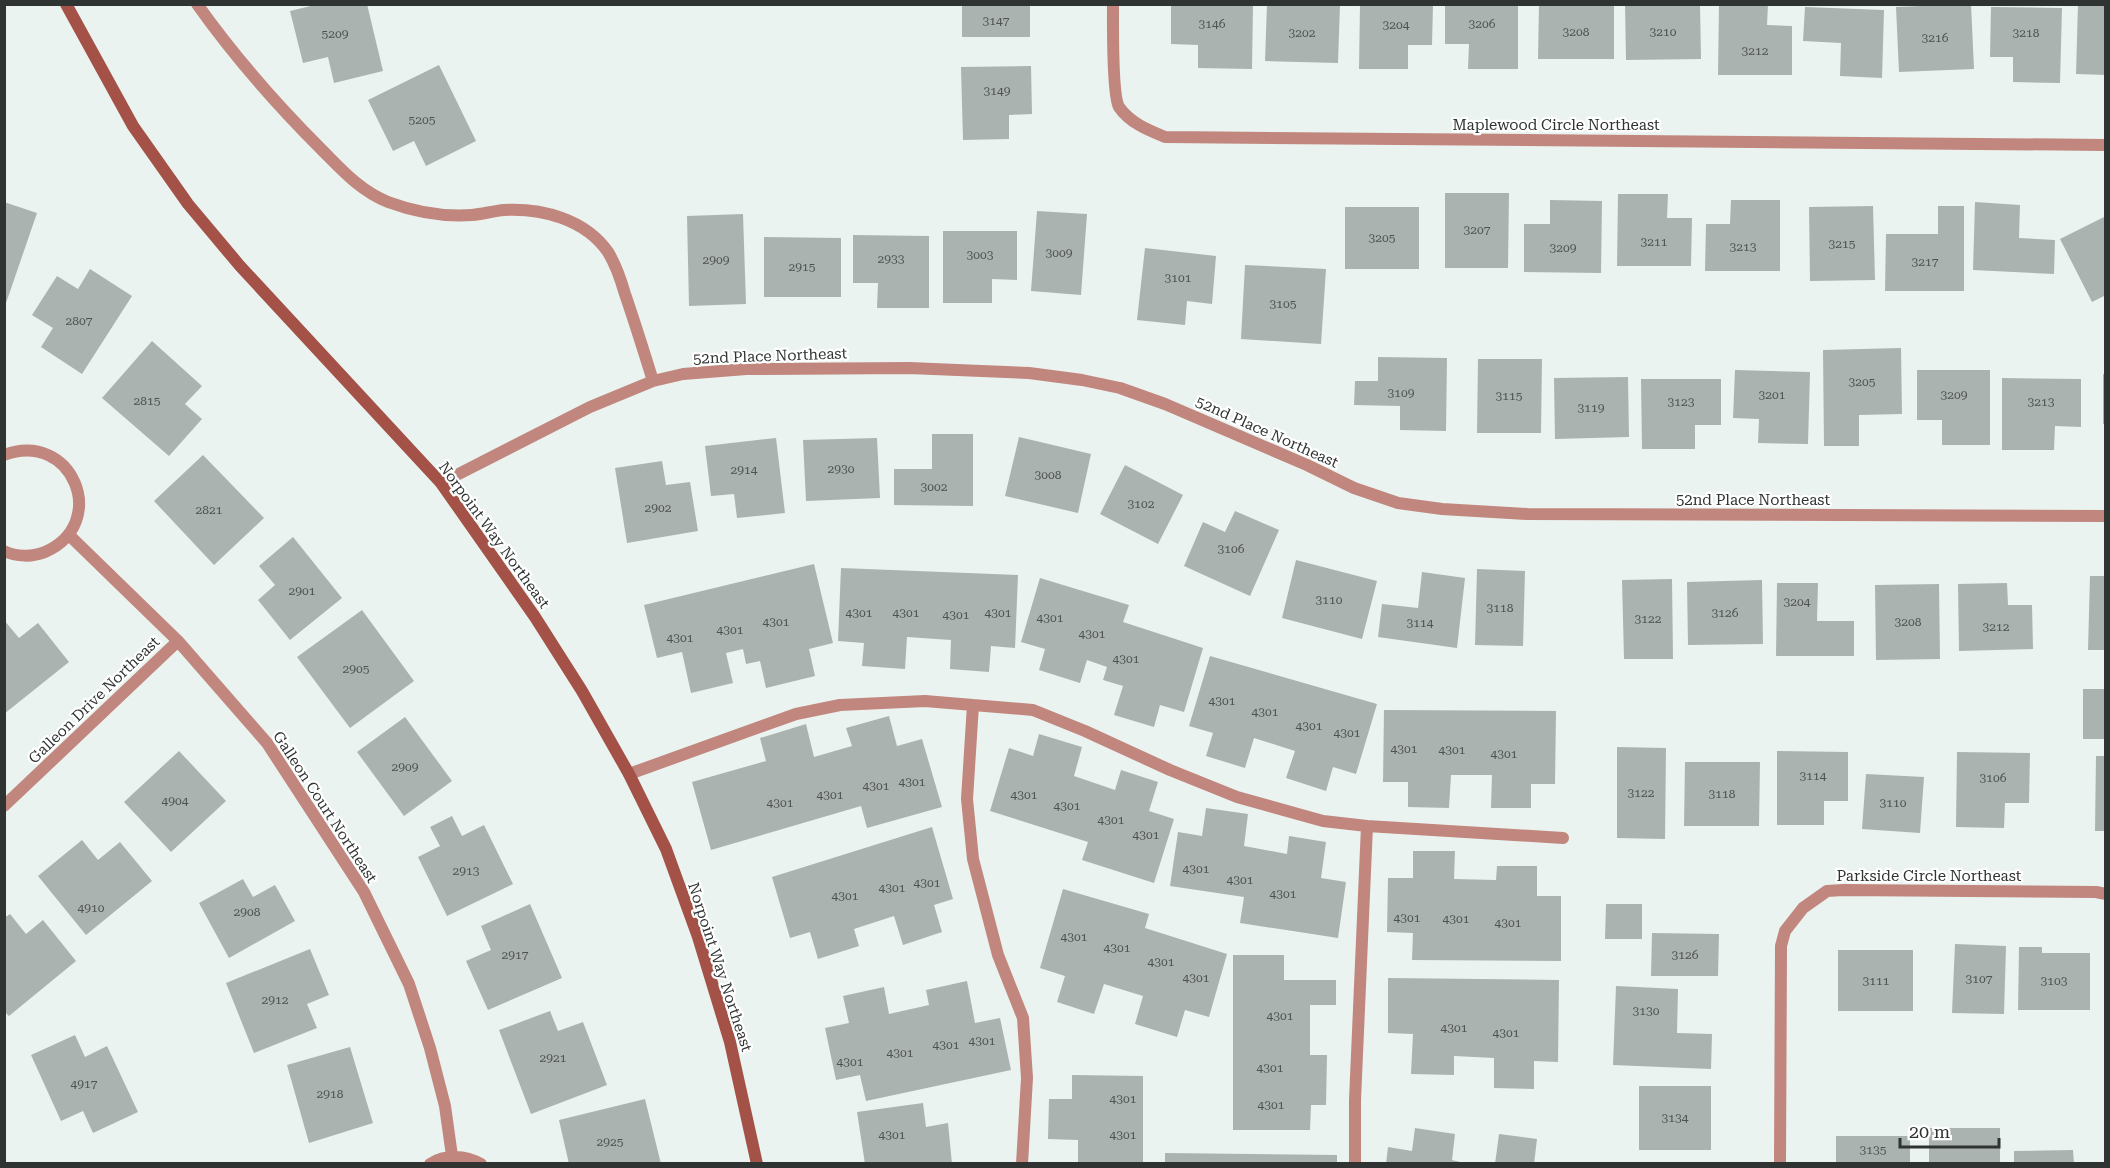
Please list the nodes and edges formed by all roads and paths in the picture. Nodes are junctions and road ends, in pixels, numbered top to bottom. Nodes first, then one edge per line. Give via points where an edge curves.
1 (66, 4) edge
2 (197, 4) edge
3 (1113, 4) edge
4 (2106, 145) edge
5 (652, 381) junction
6 (4, 455) edge
7 (441, 483) junction
8 (2106, 516) edge
9 (69, 535) junction
10 (4, 551) edge
11 (178, 641) junction
12 (973, 705) junction
13 (629, 774) junction
14 (4, 806) edge
15 (1367, 826) junction
16 (1563, 838) dead end
17 (2106, 894) edge
18 (452, 1156) junction
19 (430, 1164) edge
20 (481, 1164) edge
21 (757, 1164) edge
22 (1022, 1164) edge
23 (1355, 1164) edge
24 (1780, 1164) edge

1 - 7 street, Norpoint Way Northeast via 133,126 188,204 240,266
2 - 5 street via 288,117 356,184 387,201 427,214 537,210 563,218 591,235 608,252 618,273
3 - 4 street, Maplewood Circle Northeast via 1118,106 1140,127 1165,137
5 - 7 street, 52nd Place Northeast via 590,407
5 - 8 street, 52nd Place Northeast via 683,374 746,369 898,368 1029,373 1082,380 1165,404 1365,492 1398,503 1442,509 1538,514
6 - 9 street via 35,450 52,456 67,468 80,501
7 - 13 street, Norpoint Way Northeast via 535,617
9 - 10 street via 41,554 24,556
9 - 11 street, Galleon Court Northeast
11 - 14 street, Galleon Drive Northeast
11 - 18 street, Galleon Court Northeast via 267,743 364,892 413,995 445,1106
12 - 13 street via 840,705 796,714
12 - 15 street via 1033,710 1237,797 1323,821
12 - 22 street via 968,799 973,859 998,955 1023,1018 1027,1078
13 - 21 street, Norpoint Way Northeast via 666,849 698,937 730,1042
15 - 16 street
15 - 23 street
17 - 24 street, Parkside Circle Northeast via 1842,890 1827,891 1803,908 1785,931 1781,946
18 - 19 street
18 - 20 street via 471,1158

